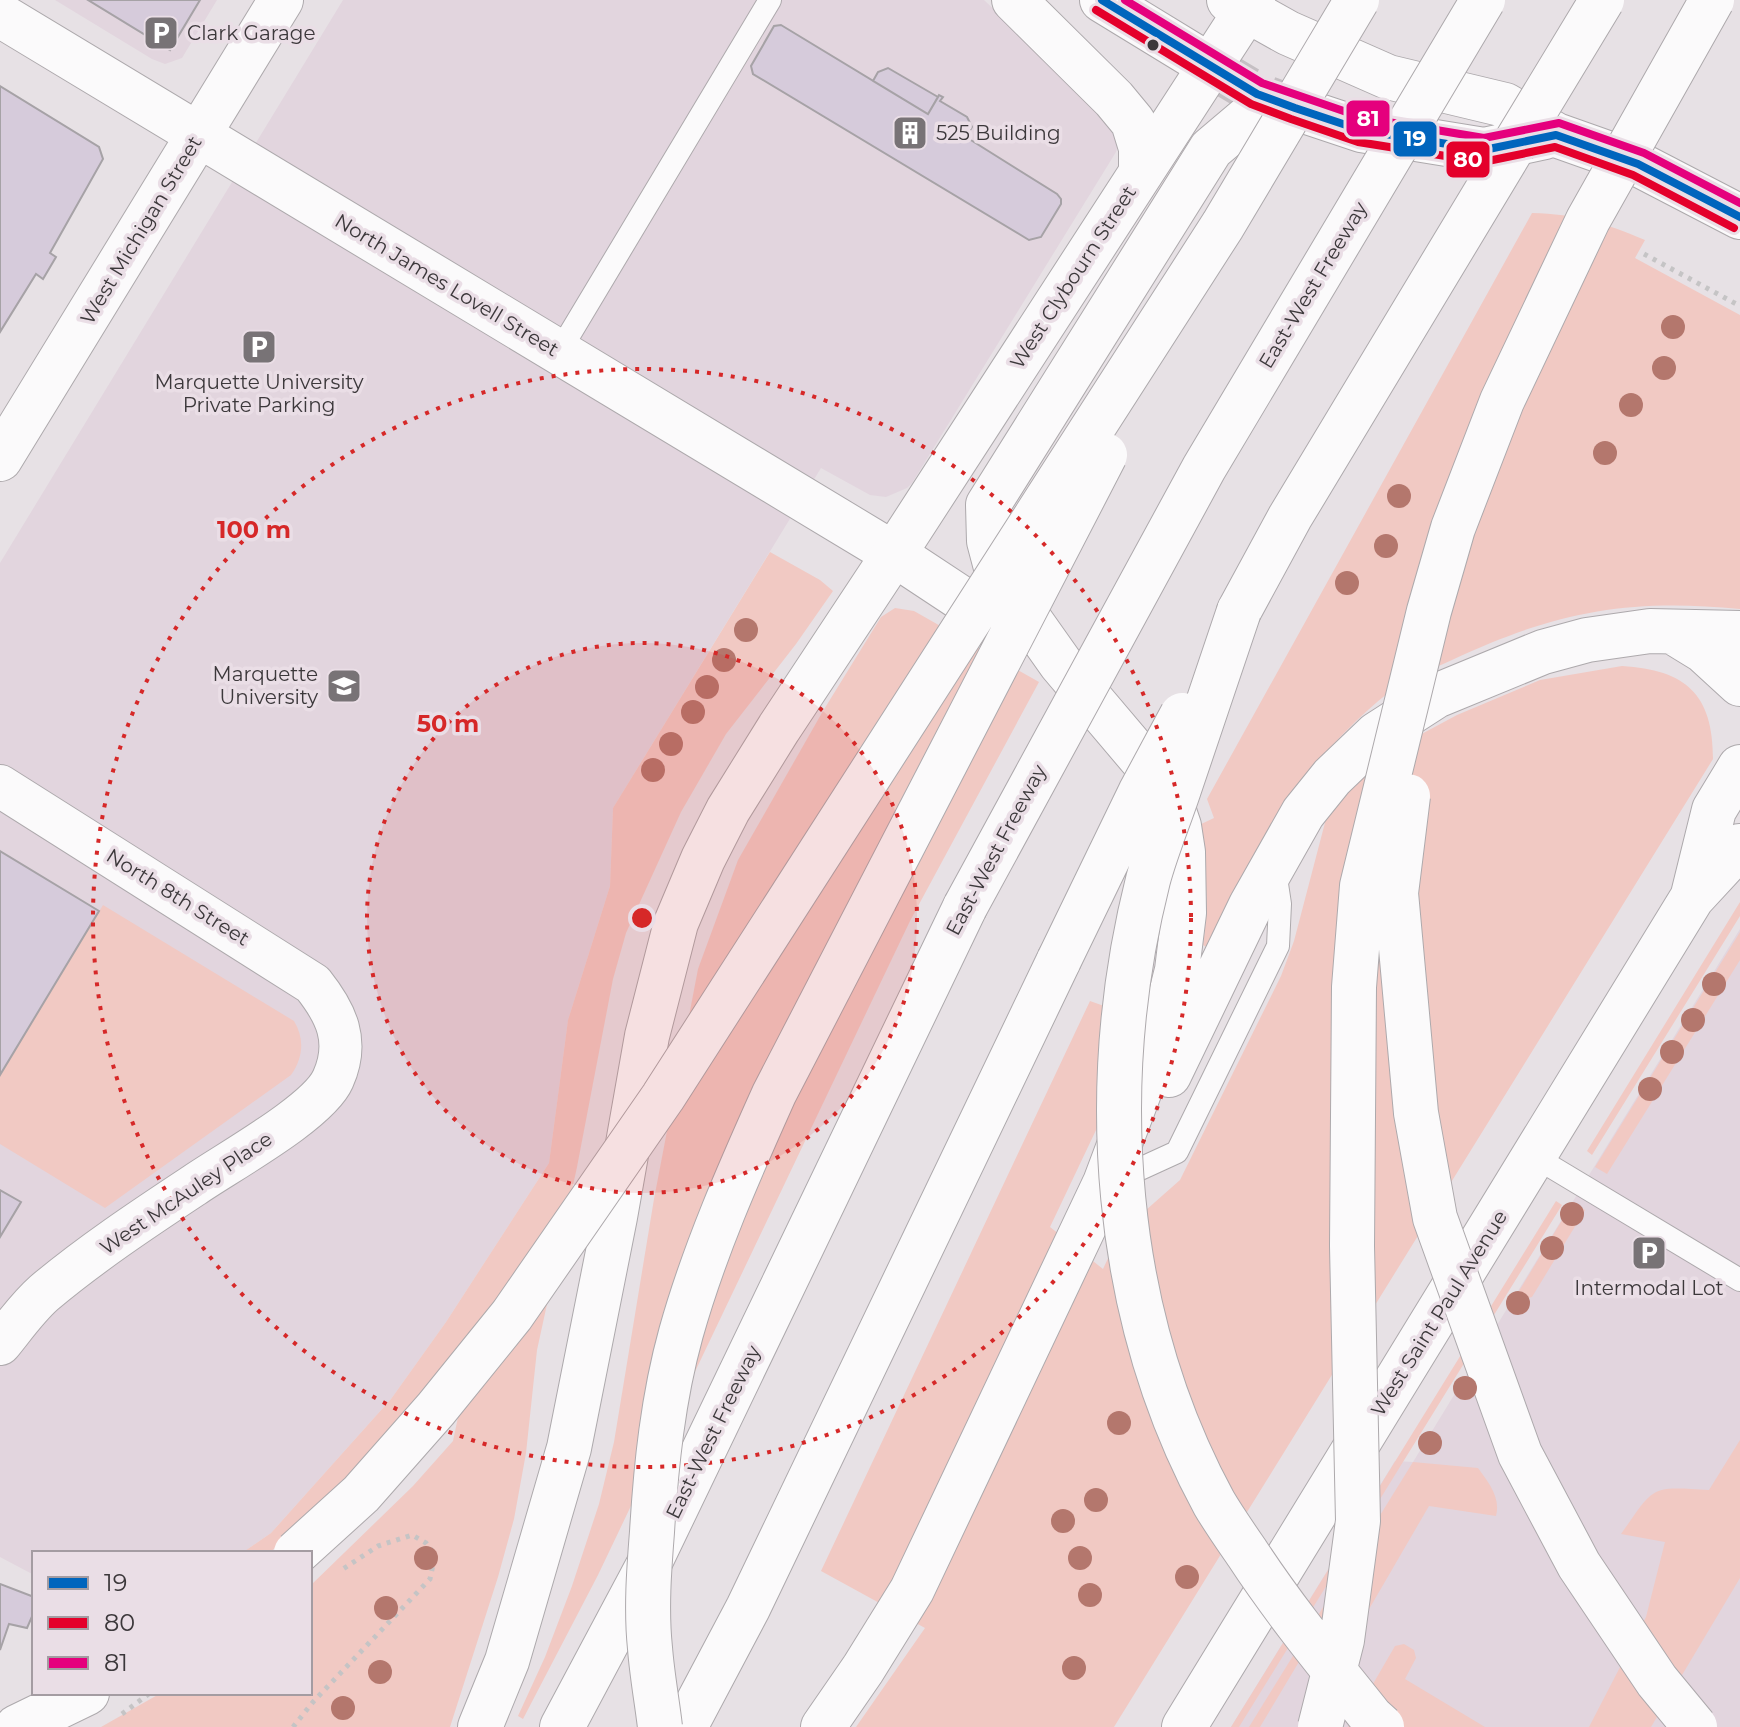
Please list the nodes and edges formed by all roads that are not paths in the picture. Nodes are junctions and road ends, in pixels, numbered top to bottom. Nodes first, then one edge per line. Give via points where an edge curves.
1 (281, 0) edge
2 (770, 0) edge
3 (1014, 0) edge
4 (1102, 0) edge
5 (1357, 0) edge
6 (1483, 0) edge
7 (1602, 0) edge
8 (1712, 0) edge
9 (1243, 3) edge
10 (0, 15) edge
11 (1210, 66) junction
12 (1556, 135) junction
13 (198, 136) junction
14 (1141, 173) junction
15 (1740, 217) edge
16 (1223, 225) junction
17 (559, 352) junction
18 (0, 459) edge
19 (894, 554) junction
20 (1239, 611) junction
21 (1429, 611) junction
22 (1673, 632) junction
23 (1740, 633) edge
24 (1061, 664) junction
25 (1740, 684) edge
26 (1740, 767) edge
27 (0, 786) edge
28 (1740, 846) edge
29 (1692, 898) junction
30 (338, 1026) joint
31 (1535, 1157) junction
32 (1105, 1183) junction
33 (1740, 1280) edge
34 (0, 1344) edge
35 (298, 1551) edge
36 (83, 1695) edge
37 (17, 1727) edge
38 (480, 1727) edge
39 (562, 1727) edge
40 (660, 1727) edge
41 (685, 1727) edge
42 (823, 1727) edge
43 (1184, 1727) edge
44 (1320, 1727) edge
45 (1382, 1727) edge
46 (1695, 1727) edge

1 - 13 main road, West Michigan Street
2 - 17 lane
3 - 14 main road via 1133,122
4 - 11 main road
5 - 16 main road, bridge
6 - 39 main road, East-West Freeway, bridge via 1204,468 965,907 650,1562
7 - 20 main road, bridge via 1290,517
8 - 21 main road, bridge via 1588,220 1502,401 1453,528
9 - 11 main road, West Clybourn Street
9 - 12 main road via 1288,33 1388,77 1505,105
10 - 13 main road, North James Lovell Street
11 - 14 main road, West Clybourn Street
12 - 15 main road via 1638,164
12 - 24 main road via 1484,150 1361,130 1295,108 1250,116 1211,149 988,505 989,541 998,575
13 - 17 main road, North James Lovell Street
13 - 18 main road, West Michigan Street
14 - 19 main road, West Clybourn Street
16 - 35 main road, bridge via 663,1097 512,1315 361,1494
16 - 40 main road, bridge via 774,1094 702,1267 663,1412 654,1494 650,1646
17 - 19 main road, North James Lovell Street
19 - 24 main road, North James Lovell Street
19 - 38 main road, West Clybourn Street via 728,810 676,923 647,1036 587,1365 548,1525 507,1661
20 - 41 main road, bridge via 1140,793 748,1608
20 - 45 main road, bridge via 1148,880 1123,1012 1120,1175 1147,1332 1202,1480 1288,1615
21 - 44 main road, bridge via 1362,886 1354,987 1352,1246 1358,1521 1342,1640
21 - 46 main road, bridge via 1396,893 1416,1113 1435,1218 1520,1454 1579,1565 1657,1681
22 - 23 main road
22 - 25 main road
22 - 32 main road via 1587,640 1511,663 1436,696 1377,734 1332,777 1303,813 1251,905 1146,1121
24 - 32 main road via 1166,788 1183,852 1184,913 1177,970 1161,1034
26 - 29 main road, West Saint Paul Avenue via 1714,810
27 - 30 street, North 8th Street via 313,984 332,1007
28 - 29 main road, West Saint Paul Avenue
29 - 31 main road, West Saint Paul Avenue
30 - 34 street, West McAuley Place via 333,1080 309,1107 43,1294
31 - 33 lane
31 - 43 main road, West Saint Paul Avenue
32 - 42 main road via 896,1618
36 - 37 main road

